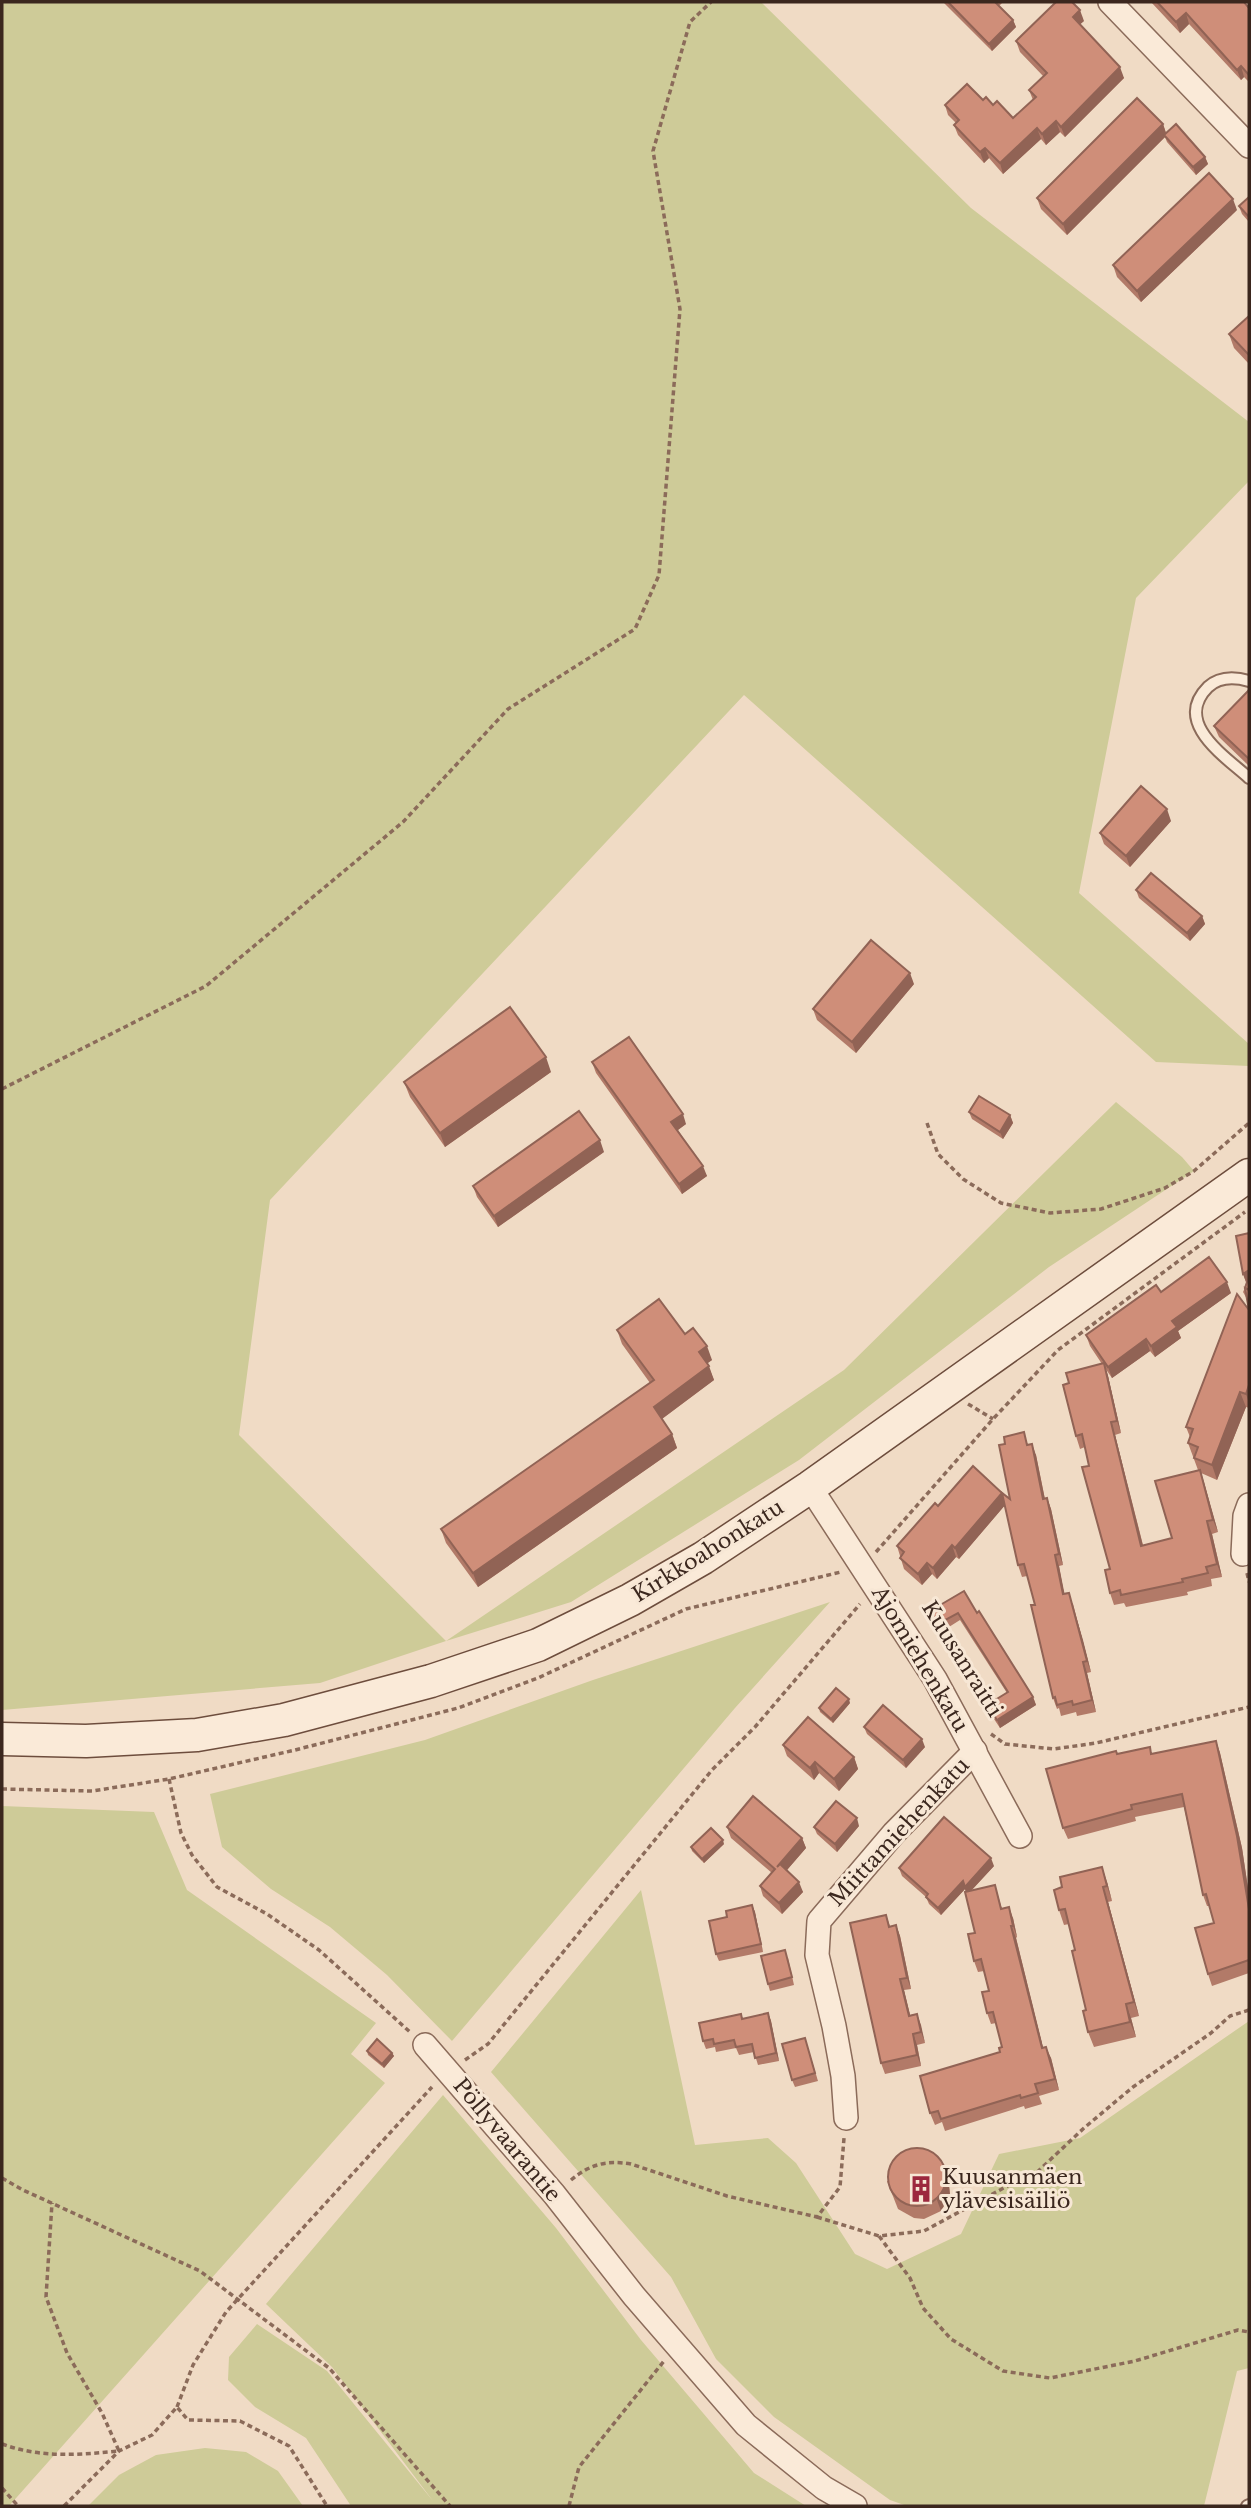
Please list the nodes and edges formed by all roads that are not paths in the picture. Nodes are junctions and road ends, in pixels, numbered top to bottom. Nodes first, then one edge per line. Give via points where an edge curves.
1 (1110, 2) edge
2 (1249, 146) edge
3 (1249, 681) edge
4 (1249, 778) edge
5 (1249, 1175) edge
6 (810, 1487) junction
7 (1249, 1506) edge
8 (1243, 1554) dead end
9 (2, 1740) edge
10 (975, 1751) junction
11 (1020, 1836) dead end
12 (425, 2045) road end
13 (846, 2118) road end
14 (855, 2506) edge

1 - 2 street
3 - 4 lane via 1222,679 1208,688 1196,715 1210,745
5 - 6 street, Kirkkoahonkatu
6 - 9 street, Kirkkoahonkatu via 630,1600 538,1645 431,1681 346,1706 197,1735
6 - 10 street, Ajomiehenkatu via 935,1679
7 - 8 street
10 - 11 street, Ajomiehenkatu
10 - 13 street, Miittamiehenkatu via 894,1833 819,1921 817,1955 843,2076
12 - 14 street, Pöllyvaarantie via 746,2425 824,2488

